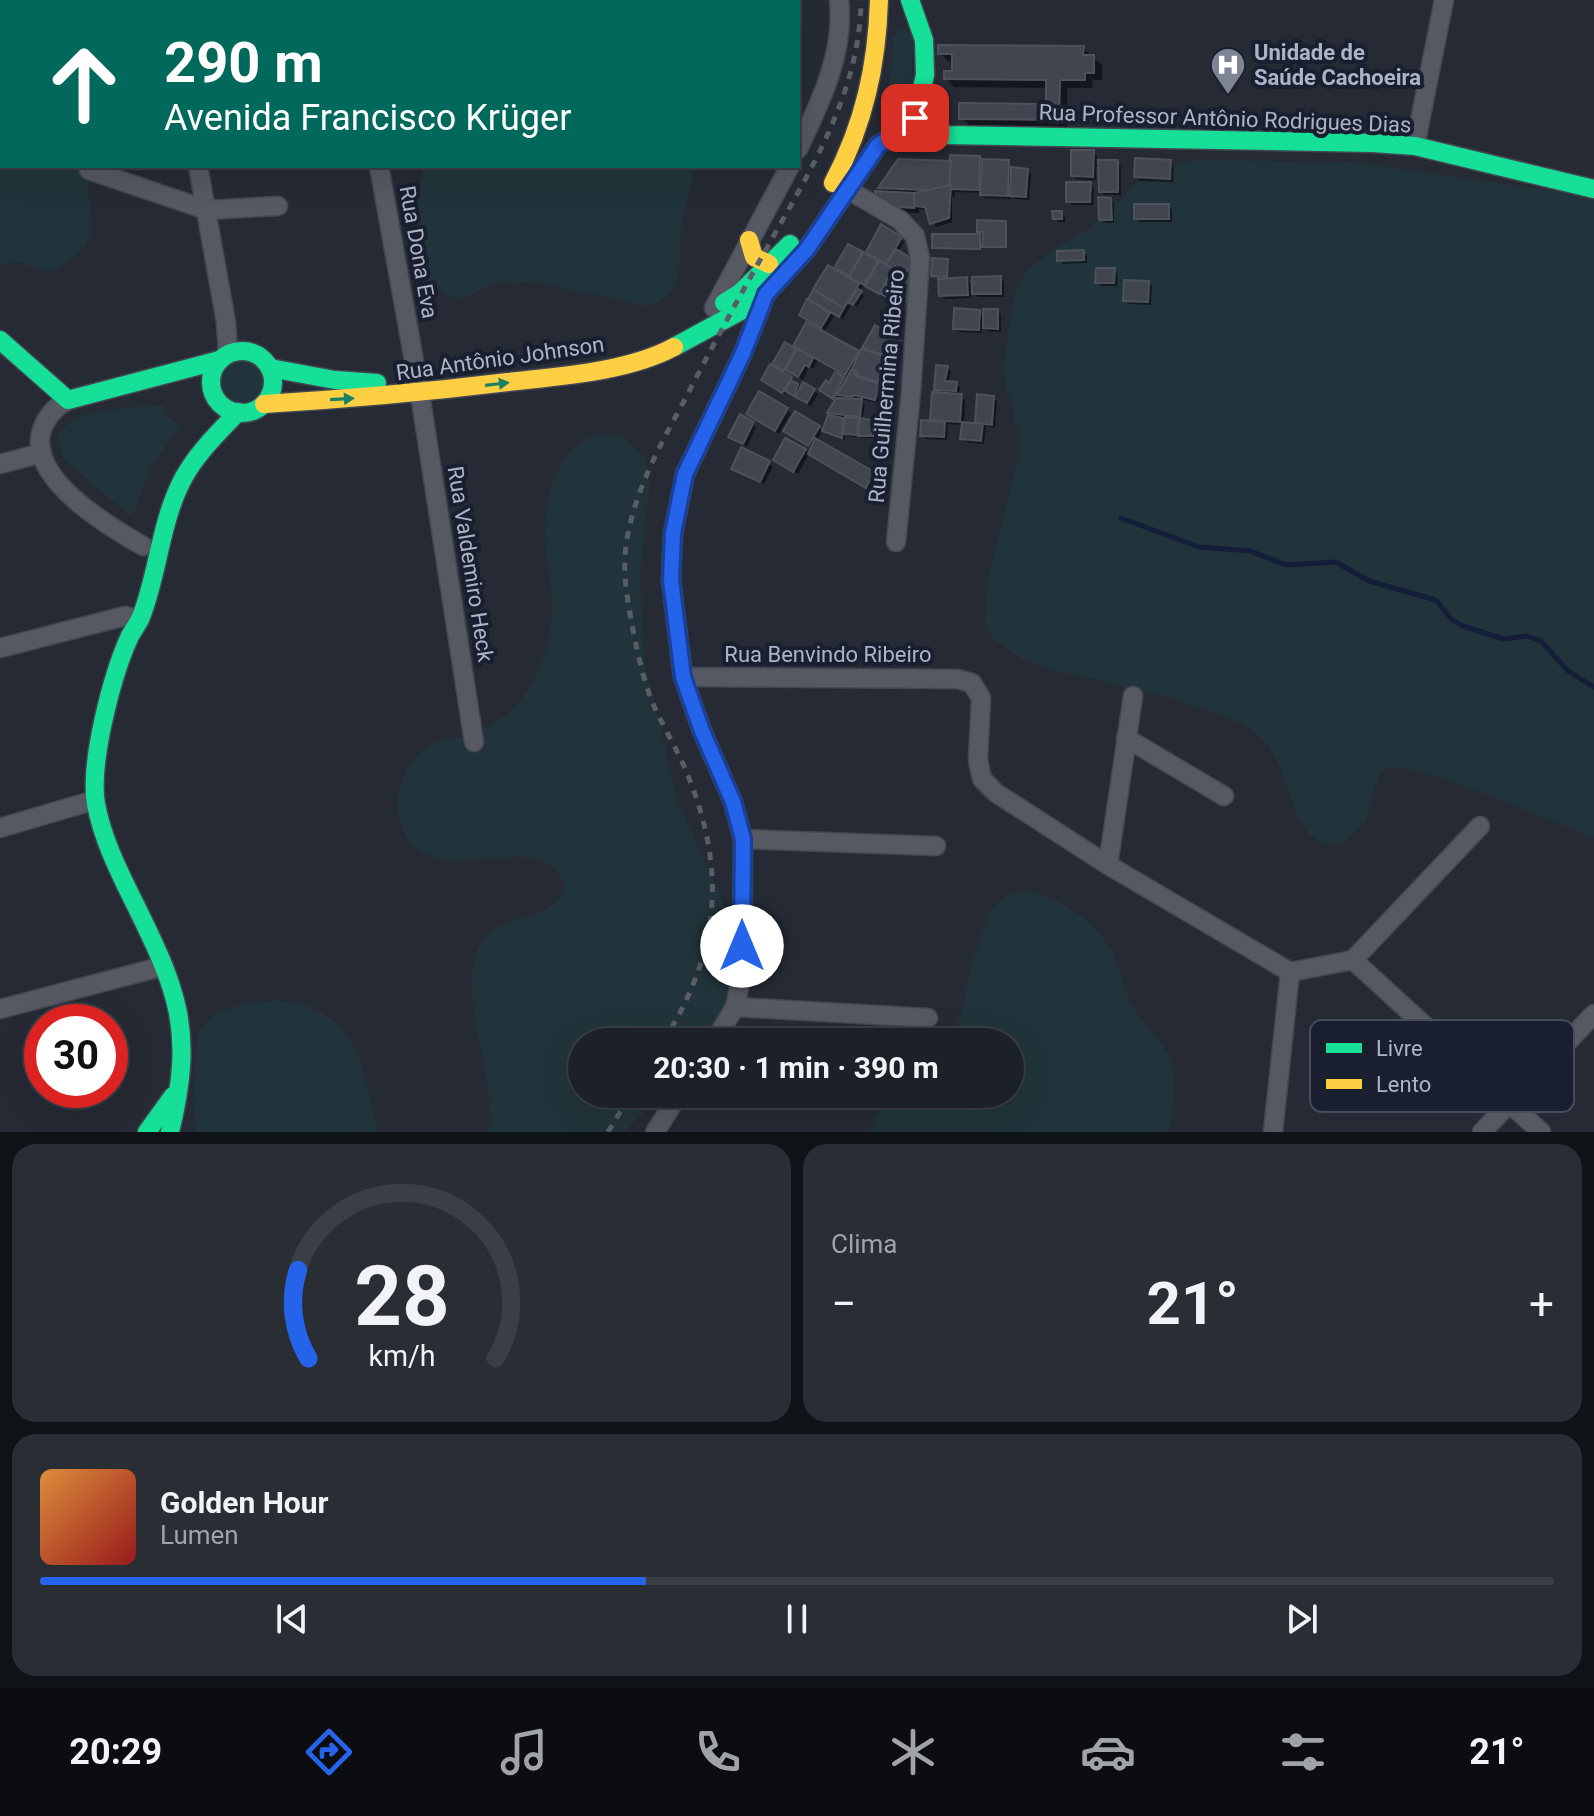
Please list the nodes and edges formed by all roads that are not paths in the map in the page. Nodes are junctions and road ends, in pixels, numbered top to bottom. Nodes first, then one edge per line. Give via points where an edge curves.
1 (839, 0) edge
2 (879, 0) edge
3 (910, 0) edge
4 (1444, 0) edge
5 (879, 25) junction
6 (920, 27) junction
7 (867, 107) junction
8 (917, 115) junction
9 (896, 132) junction
10 (945, 135) junction
11 (800, 145) edge
12 (1415, 146) junction
13 (198, 168) edge
14 (379, 168) edge
15 (789, 168) edge
16 (89, 170) dead end
17 (841, 186) junction
18 (1594, 189) edge
19 (278, 206) dead end
20 (207, 210) junction
21 (749, 240) junction
22 (769, 264) junction
23 (766, 294) junction
24 (726, 308) junction
25 (0, 339) edge
26 (743, 353) junction
27 (224, 357) junction
28 (270, 368) junction
29 (167, 376) junction
30 (212, 387) junction
31 (419, 387) junction
32 (96, 391) junction
33 (68, 400) junction
34 (264, 404) junction
35 (229, 408) junction
36 (42, 453) junction
37 (0, 464) edge
38 (896, 542) dead end
39 (143, 546) junction
40 (132, 618) junction
41 (0, 648) edge
42 (683, 677) junction
43 (1133, 696) dead end
44 (1126, 738) junction
45 (474, 742) dead end
46 (1224, 796) dead end
47 (95, 800) junction
48 (1480, 826) dead end
49 (0, 828) edge
50 (743, 839) junction
51 (936, 846) dead end
52 (1108, 865) junction
53 (1353, 960) junction
54 (164, 966) junction
55 (1290, 972) junction
56 (735, 1007) junction
57 (0, 1009) edge
58 (1594, 1014) edge
59 (928, 1018) dead end
60 (1420, 1020) edge
61 (722, 1028) edge
62 (1574, 1035) edge
63 (182, 1083) junction
64 (670, 1108) edge
65 (1500, 1112) edge
66 (1521, 1112) edge
67 (147, 1132) edge
68 (170, 1132) edge
69 (655, 1132) edge
70 (1273, 1132) edge
71 (1482, 1132) edge
72 (1541, 1132) edge

1 - 11 street via 835,55 825,94
2 - 5 main road
3 - 6 main road
4 - 12 street
5 - 6 main road via 898,16
5 - 7 main road
6 - 8 main road via 925,75
7 - 9 main road via 878,124
7 - 17 main road
8 - 9 main road
8 - 10 main road
9 - 10 main road, Rua Professor Antônio Rodrigues Dias
9 - 17 main road
10 - 12 main road, Rua Professor Antônio Rodrigues Dias
12 - 18 main road, Rua Professor Antônio Rodrigues Dias
13 - 20 street
14 - 31 street, Rua Dona Eva
15 - 21 street
16 - 20 street
17 - 22 main road
17 - 23 main road via 807,249
17 - 38 street, Rua Guilhermina Ribeiro via 900,220 915,236 920,258
19 - 20 street
20 - 27 street via 226,322
21 - 22 main road via 754,257
21 - 24 street via 738,260
22 - 24 main road
23 - 24 main road
23 - 26 street
24 - 26 street
24 - 31 main road, Rua Antônio Johnson via 613,349
31 -> 24 main road, Rua Antônio Johnson via 580,374 624,365 657,356
25 - 32 main road
25 - 33 main road
26 - 42 street via 685,474 673,533 671,580
27 - 28 main road via 237,351 256,354
27 - 29 main road
27 - 30 main road via 214,368
28 - 31 main road, Rua Antônio Johnson
28 - 34 main road via 273,386
29 - 30 main road
29 - 32 main road
30 - 35 main road
34 -> 31 main road, Rua Antônio Johnson
31 - 45 street, Rua Valdemiro Heck
32 - 33 main road
33 - 36 street via 44,424
34 - 35 main road via 256,409
35 - 39 main road via 183,453
35 - 40 main road via 174,497
36 - 37 street
36 - 39 street via 58,482 104,524
39 - 40 main road
40 - 41 street
40 - 47 main road via 100,742
42 - 50 street
42 - 52 street, Rua Benvindo Ribeiro via 972,683 981,698 982,779
43 - 44 street
44 - 46 street
44 - 52 street
47 - 49 street
47 - 54 main road via 110,852
48 - 53 street
50 - 51 street
50 - 56 street via 742,973
52 - 55 street
53 - 55 street
53 - 60 street
54 - 57 street
54 - 63 main road via 183,1035
55 - 70 street
56 - 59 street
56 - 61 street
58 - 62 street
63 - 67 main road
63 - 68 main road
64 - 69 street
65 - 71 street
66 - 72 street

